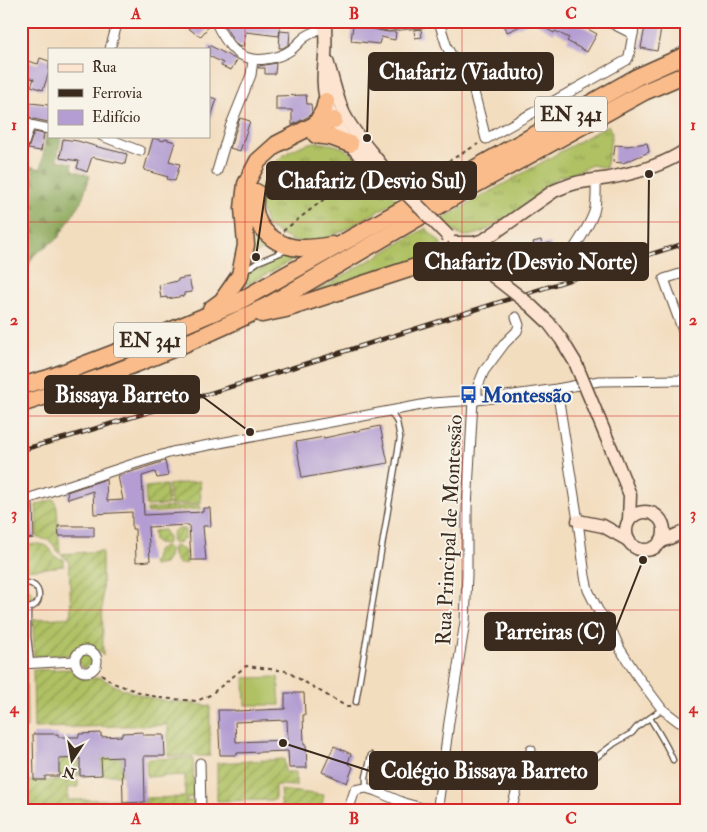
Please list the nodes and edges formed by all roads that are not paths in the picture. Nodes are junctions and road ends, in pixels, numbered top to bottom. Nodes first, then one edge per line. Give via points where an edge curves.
1 (118, 21) edge
2 (215, 21) edge
3 (363, 21) edge
4 (607, 21) edge
5 (635, 21) edge
6 (440, 22) edge
7 (325, 23) edge
8 (633, 34) junction
9 (110, 48) edge
10 (686, 55) edge
11 (326, 56) junction
12 (253, 60) junction
13 (686, 74) edge
14 (326, 101) junction
15 (339, 117) junction
16 (21, 121) edge
17 (30, 125) junction
18 (48, 129) edge
19 (316, 129) junction
20 (107, 138) edge
21 (350, 144) junction
22 (686, 150) edge
23 (140, 151) dead end
24 (21, 152) edge
25 (217, 171) dead end
26 (391, 178) junction
27 (596, 180) junction
28 (341, 244) junction
29 (293, 248) junction
30 (477, 252) junction
31 (563, 264) dead end
32 (686, 272) edge
33 (240, 275) junction
34 (516, 317) dead end
35 (243, 318) junction
36 (199, 319) junction
37 (686, 334) edge
38 (686, 380) edge
39 (21, 386) edge
40 (557, 389) junction
41 (475, 400) junction
42 (21, 404) edge
43 (390, 411) junction
44 (630, 495) junction
45 (21, 501) edge
46 (657, 516) junction
47 (628, 520) junction
48 (578, 521) junction
49 (603, 526) junction
50 (686, 531) edge
51 (628, 540) junction
52 (660, 542) junction
53 (21, 584) edge
54 (21, 607) edge
55 (28, 608) junction
56 (75, 661) junction
57 (26, 664) edge
58 (356, 702) road end
59 (662, 709) junction
60 (650, 718) junction
61 (686, 724) edge
62 (531, 750) dead end
63 (371, 755) dead end
64 (673, 760) dead end
65 (200, 763) dead end
66 (550, 774) dead end
67 (366, 788) junction
68 (440, 810) edge
69 (201, 811) edge
70 (349, 811) edge
71 (511, 811) edge

1 - 9 street
2 - 12 street via 231,47 244,58
3 - 6 street via 389,26
4 - 8 street
5 - 8 street
6 - 8 street via 457,66 473,88 486,139 627,60
7 - 11 street
7 - 12 street via 290,51 272,59
10 - 28 highway, EN 341 via 637,77
11 - 14 street via 323,83
11 - 15 street
12 - 25 street via 251,75
13 - 35 highway, EN 341 via 644,92 464,191
14 - 15 street
14 - 19 highway
15 - 19 highway
15 - 21 street
15 - 26 street
16 - 17 street
17 - 18 street
17 - 24 street
19 - 21 highway
19 - 29 highway via 283,151 265,169 256,186 254,210 258,224 271,239
19 - 33 highway via 277,144 258,161 246,184 246,245
20 - 23 street
21 - 26 street via 373,167
22 - 27 street via 662,164
26 - 30 street, bridge via 452,240
27 - 30 street via 554,192
27 - 31 street via 595,210
28 - 29 highway
28 - 36 highway, EN 341
29 - 33 lane via 258,262
30 - 35 highway via 437,260 286,309
30 - 44 street, bridge via 561,339 575,362
32 - 37 street via 664,279
33 - 36 highway via 222,300
34 - 41 street, Rua Principal de Montessão via 519,325 484,371
35 - 42 highway, EN 341 via 131,366
36 - 39 highway, EN 341 via 100,359
38 - 40 street via 600,381
40 - 41 street
40 - 48 street
41 - 43 street via 432,403
41 - 68 street, Rua Principal de Montessão via 467,508 465,622 449,722
43 - 45 street via 172,452
43 - 58 lane via 397,422 400,438
44 - 46 street
44 - 47 street
46 - 47 street via 639,512
46 - 50 street
46 - 52 street via 664,531
47 - 49 street
47 - 51 street
48 - 49 street
48 - 59 street via 588,590 620,649
49 - 51 street
50 - 52 street
51 - 52 street via 636,548 646,550
53 - 55 lane via 36,586 39,593 37,603
54 - 55 lane
55 - 57 lane
56 - 56 street via 77,654 90,650 98,662 95,669 88,672 80,671
56 - 57 street
59 - 60 lane
59 - 61 street
60 - 64 lane
60 - 66 lane via 578,772
62 - 71 street
63 - 67 lane
65 - 69 street
67 - 68 street via 404,803
67 - 70 street via 355,790

